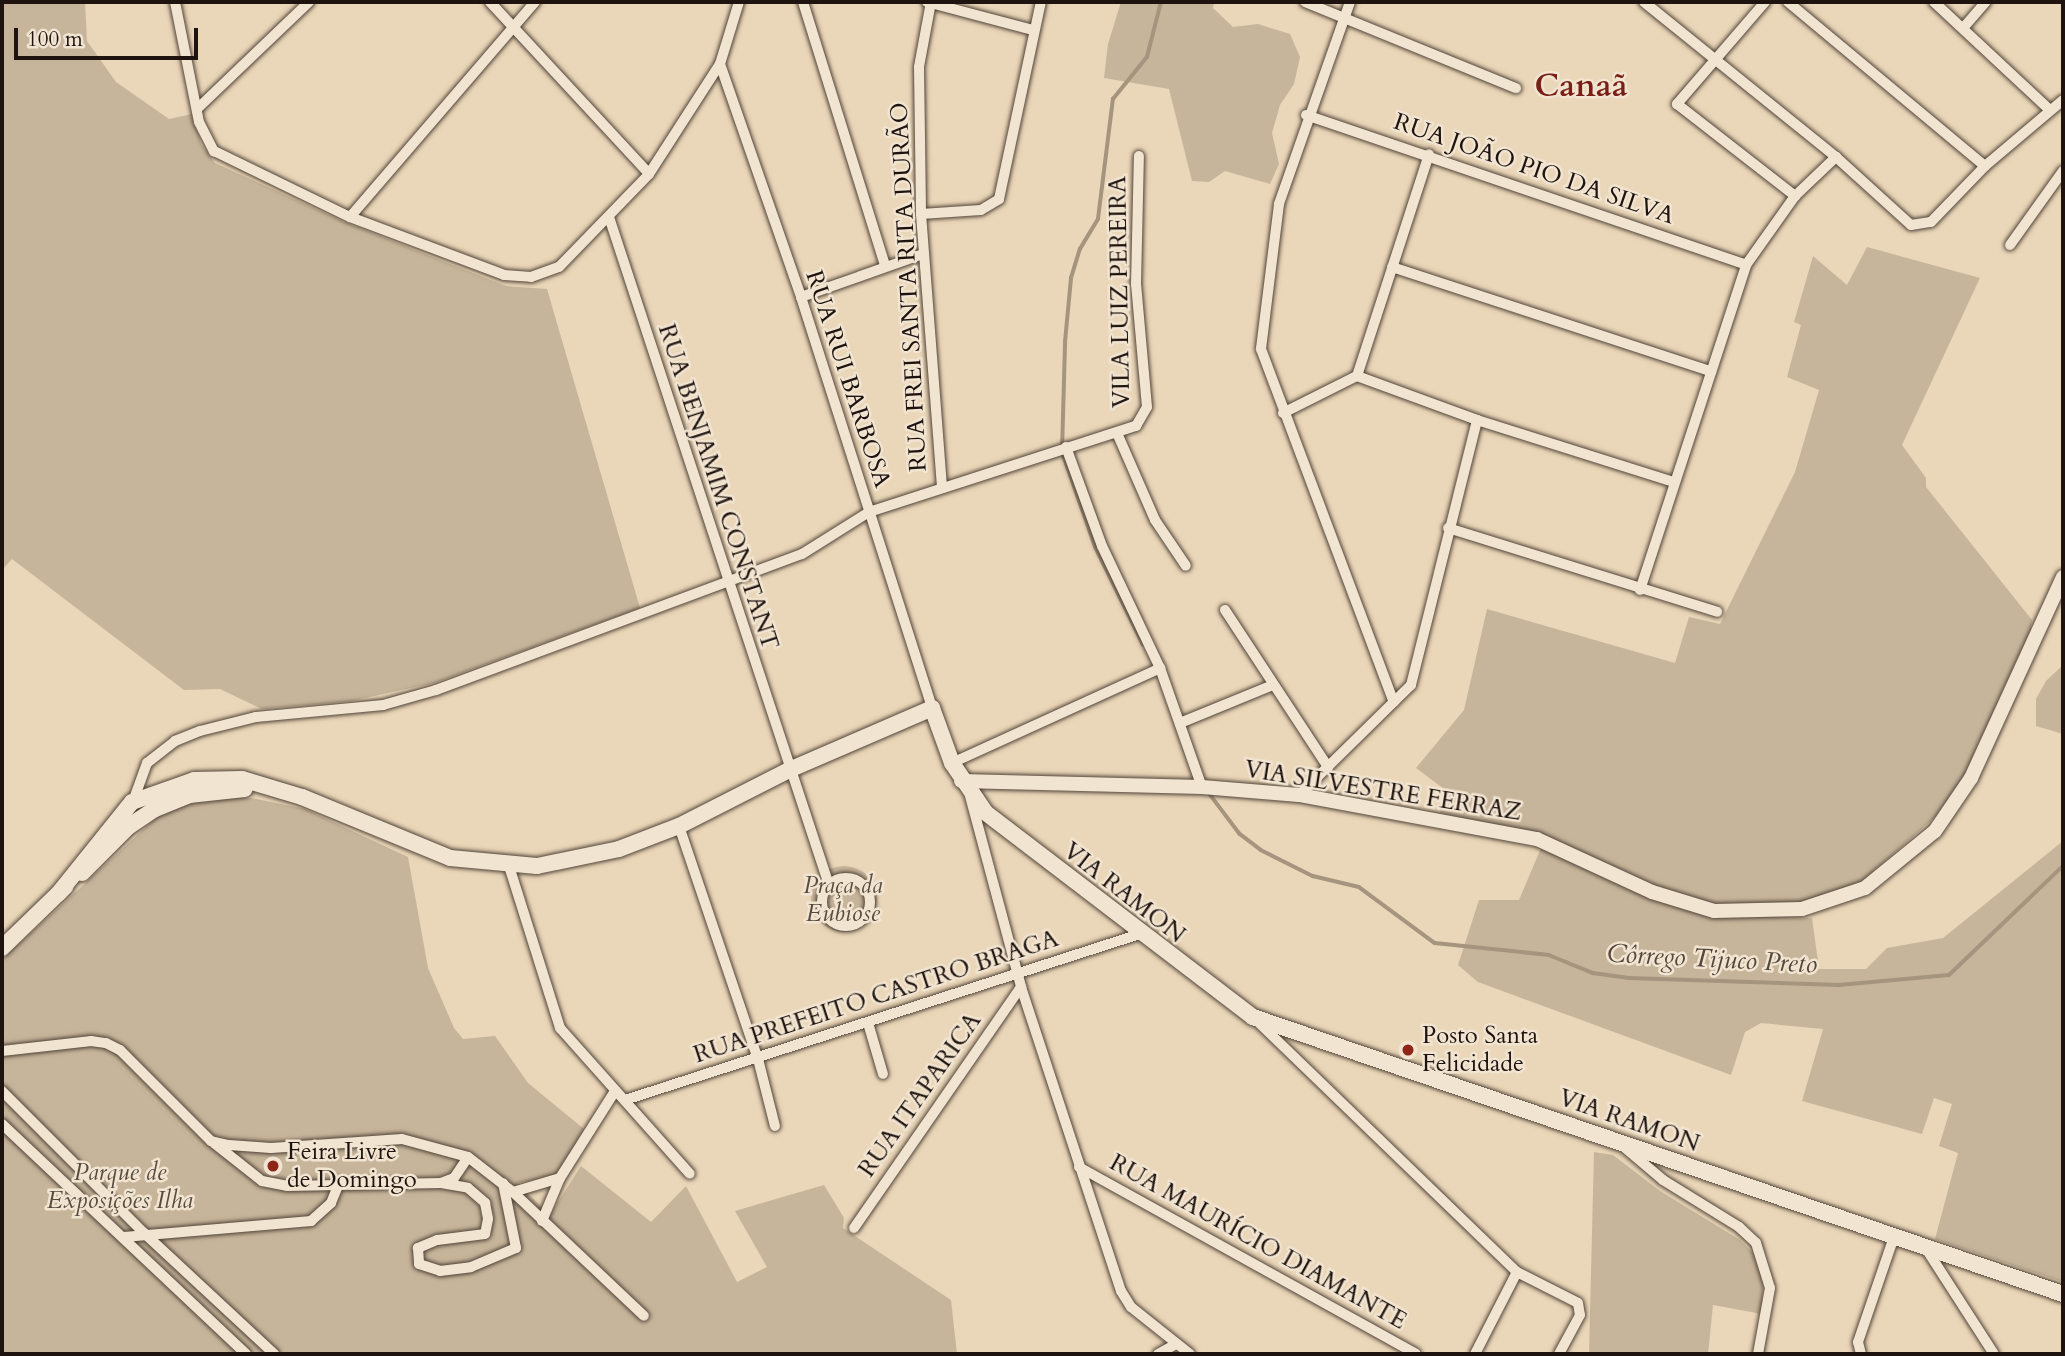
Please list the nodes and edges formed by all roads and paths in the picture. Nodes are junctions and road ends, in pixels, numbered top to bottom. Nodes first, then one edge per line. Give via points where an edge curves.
1 (175, 2) edge
2 (309, 2) edge
3 (490, 2) edge
4 (535, 2) edge
5 (739, 2) edge
6 (803, 2) edge
7 (930, 2) edge
8 (1041, 2) edge
9 (1304, 2) edge
10 (1350, 2) edge
11 (1644, 2) edge
12 (1765, 2) edge
13 (1788, 2) edge
14 (1934, 2) edge
15 (1986, 2) edge
16 (1343, 17) junction
17 (1964, 27) junction
18 (515, 29) junction
19 (1033, 30) junction
20 (1715, 57) junction
21 (720, 64) junction
22 (1516, 88) dead end
23 (2063, 100) edge
24 (197, 109) junction
25 (2050, 110) junction
26 (1306, 115) junction
27 (1429, 154) junction
28 (1139, 156) dead end
29 (1836, 158) junction
30 (1985, 166) junction
31 (2063, 171) edge
32 (649, 174) junction
33 (1795, 196) junction
34 (921, 214) junction
35 (350, 217) junction
36 (609, 217) junction
37 (2010, 245) dead end
38 (923, 254) junction
39 (1746, 264) junction
40 (885, 266) junction
41 (1392, 267) junction
42 (801, 297) junction
43 (1711, 371) junction
44 (1357, 376) junction
45 (1283, 414) junction
46 (1477, 420) junction
47 (1117, 433) junction
48 (1066, 447) junction
49 (1674, 482) junction
50 (942, 487) junction
51 (869, 512) junction
52 (1448, 528) junction
53 (1186, 566) dead end
54 (2063, 577) edge
55 (725, 581) junction
56 (1640, 590) junction
57 (1225, 610) dead end
58 (1717, 612) dead end
59 (1160, 668) junction
60 (1273, 685) junction
61 (1394, 702) junction
62 (932, 708) junction
63 (1180, 723) junction
64 (952, 763) junction
65 (1328, 767) junction
66 (789, 771) junction
67 (961, 780) junction
68 (1202, 787) junction
69 (279, 791) junction
70 (970, 796) junction
71 (1298, 796) junction
72 (132, 802) junction
73 (679, 826) junction
74 (128, 827) junction
75 (509, 866) junction
76 (829, 885) junction
77 (58, 894) junction
78 (1140, 934) junction
79 (2, 948) edge
80 (1017, 973) junction
81 (1021, 986) junction
82 (1253, 1017) junction
83 (868, 1023) junction
84 (2, 1051) edge
85 (758, 1059) junction
86 (883, 1074) dead end
87 (2, 1091) edge
88 (615, 1091) junction
89 (625, 1100) junction
90 (2, 1124) edge
91 (775, 1126) dead end
92 (1616, 1140) junction
93 (211, 1141) junction
94 (468, 1157) junction
95 (1079, 1167) junction
96 (690, 1174) dead end
97 (560, 1178) junction
98 (339, 1183) junction
99 (441, 1183) junction
100 (503, 1183) junction
101 (513, 1192) junction
102 (542, 1221) junction
103 (854, 1228) dead end
104 (144, 1233) junction
105 (124, 1237) junction
106 (1894, 1237) junction
107 (1925, 1247) junction
108 (1517, 1272) junction
109 (2063, 1294) edge
110 (643, 1316) dead end
111 (1858, 1342) junction
112 (1176, 1344) junction
113 (246, 1354) edge
114 (274, 1354) edge
115 (1158, 1354) edge
116 (1190, 1354) edge
117 (1416, 1354) edge
118 (1475, 1354) edge
119 (1559, 1354) edge
120 (1758, 1354) edge
121 (1854, 1354) edge
122 (1861, 1354) edge
123 (1994, 1354) edge

1 - 24 street
2 - 24 street
3 - 18 street
4 - 18 street
5 - 21 street
6 - 40 street
7 - 19 street
7 - 34 street, RUA FREI SANTA RITA DURÃO via 919,67
8 - 19 street
9 - 16 street
10 - 16 street
11 - 20 street
12 - 20 street
13 - 30 street
14 - 17 street
15 - 17 street
16 - 22 street
16 - 26 street
17 - 25 street
18 - 32 street
18 - 35 street
19 - 34 street via 999,199 981,210
20 - 29 street
20 - 33 street via 1678,98 1679,108
21 - 32 street
21 - 42 street, RUA RUI BARBOSA
23 - 25 street
24 - 35 street via 204,136 230,161
25 - 30 street
26 - 27 street, RUA JOÃO PIO DA SILVA
26 - 45 street via 1279,204 1261,349
27 - 39 street, RUA JOÃO PIO DA SILVA
27 - 41 street
28 - 47 street, VILA LUIZ PEREIRA via 1136,284 1147,407 1136,426
29 - 30 street via 1911,225 1931,222
29 - 33 street
31 - 37 street
32 - 36 street
33 - 39 street
34 - 38 street, RUA FREI SANTA RITA DURÃO
35 - 36 street via 504,275 531,277 554,271
36 - 55 street, RUA BENJAMIM CONSTANT
38 - 40 street
38 - 50 street, RUA FREI SANTA RITA DURÃO
39 - 43 street
40 - 42 street
41 - 43 street
41 - 44 street
42 - 51 street, RUA RUI BARBOSA
43 - 49 street
44 - 45 street
44 - 46 street
45 - 61 street
46 - 49 street
46 - 52 street
47 - 48 street
47 - 53 street via 1155,520
48 - 50 street
48 - 59 street via 1102,546
49 - 56 street
50 - 51 street
51 - 55 street via 802,554
51 - 62 street, RUA RUI BARBOSA
52 - 56 street
52 - 61 street via 1415,677
54 - 71 street, VIA SILVESTRE FERRAZ via 2008,702 1954,807 1936,831 1890,872 1831,902 1774,913 1714,911 1652,892 1537,839
55 - 66 street, RUA BENJAMIM CONSTANT
55 - 72 street via 408,699 354,709 256,717 200,731 175,741 147,763
56 - 58 street
57 - 60 street
59 - 63 street
59 - 64 street
60 - 63 street
60 - 65 street
61 - 65 street
62 - 64 main road, VIA RAMON
62 - 66 main road
63 - 68 street
64 - 67 main road, VIA RAMON
65 - 71 street
66 - 73 main road
66 - 76 street, RUA BENJAMIM CONSTANT
67 - 68 street, VIA SILVESTRE FERRAZ
67 - 70 main road, VIA RAMON
68 - 71 street, VIA SILVESTRE FERRAZ
69 - 72 main road via 242,779 209,778 161,789
69 - 74 main road via 230,788 189,795
69 - 75 main road via 429,851
70 - 78 main road, VIA RAMON via 1011,834
70 - 80 street
72 - 74 street
72 - 77 main road
73 - 75 main road via 593,856
73 - 85 street
74 - 77 main road
75 - 88 street via 554,1015
76 - 76 street via 822,896 829,919 853,926 863,919 870,908 863,884 852,878
77 - 79 main road
78 - 80 street, RUA PREFEITO CASTRO BRAGA
78 - 82 main road, VIA RAMON
80 - 81 street
80 - 83 street, RUA PREFEITO CASTRO BRAGA
81 - 95 street
81 - 103 street, RUA ITAPARICA
82 - 92 main road, VIA RAMON
82 - 108 street
83 - 85 street, RUA PREFEITO CASTRO BRAGA
83 - 86 street
84 - 93 street via 106,1043 120,1050
85 - 89 street, RUA PREFEITO CASTRO BRAGA
85 - 91 street
87 - 104 street
88 - 89 street
88 - 97 street
89 - 96 street
90 - 105 street
92 - 106 main road, VIA RAMON
92 - 120 street via 1663,1180 1756,1243 1770,1288
93 - 94 street via 259,1148 402,1139
93 - 98 street via 262,1181 287,1186
94 - 99 street via 454,1178
94 - 100 street
95 - 112 street via 1121,1291 1131,1307
95 - 117 street, RUA MAURÍCIO DIAMANTE
97 - 101 street
97 - 102 street
98 - 99 street
98 - 104 street via 331,1203 311,1221
99 - 100 street via 468,1188 485,1203 488,1219 485,1234 418,1248 419,1265 440,1271 471,1267 516,1248
100 - 101 street
101 - 102 street
102 - 110 street
104 - 105 street
104 - 114 street
105 - 113 street
106 - 107 main road, VIA RAMON
106 - 111 street
107 - 109 main road, VIA RAMON
107 - 123 street
108 - 118 street
108 - 119 street via 1578,1303 1580,1315
111 - 121 street
111 - 122 street
112 - 115 street
112 - 116 street

